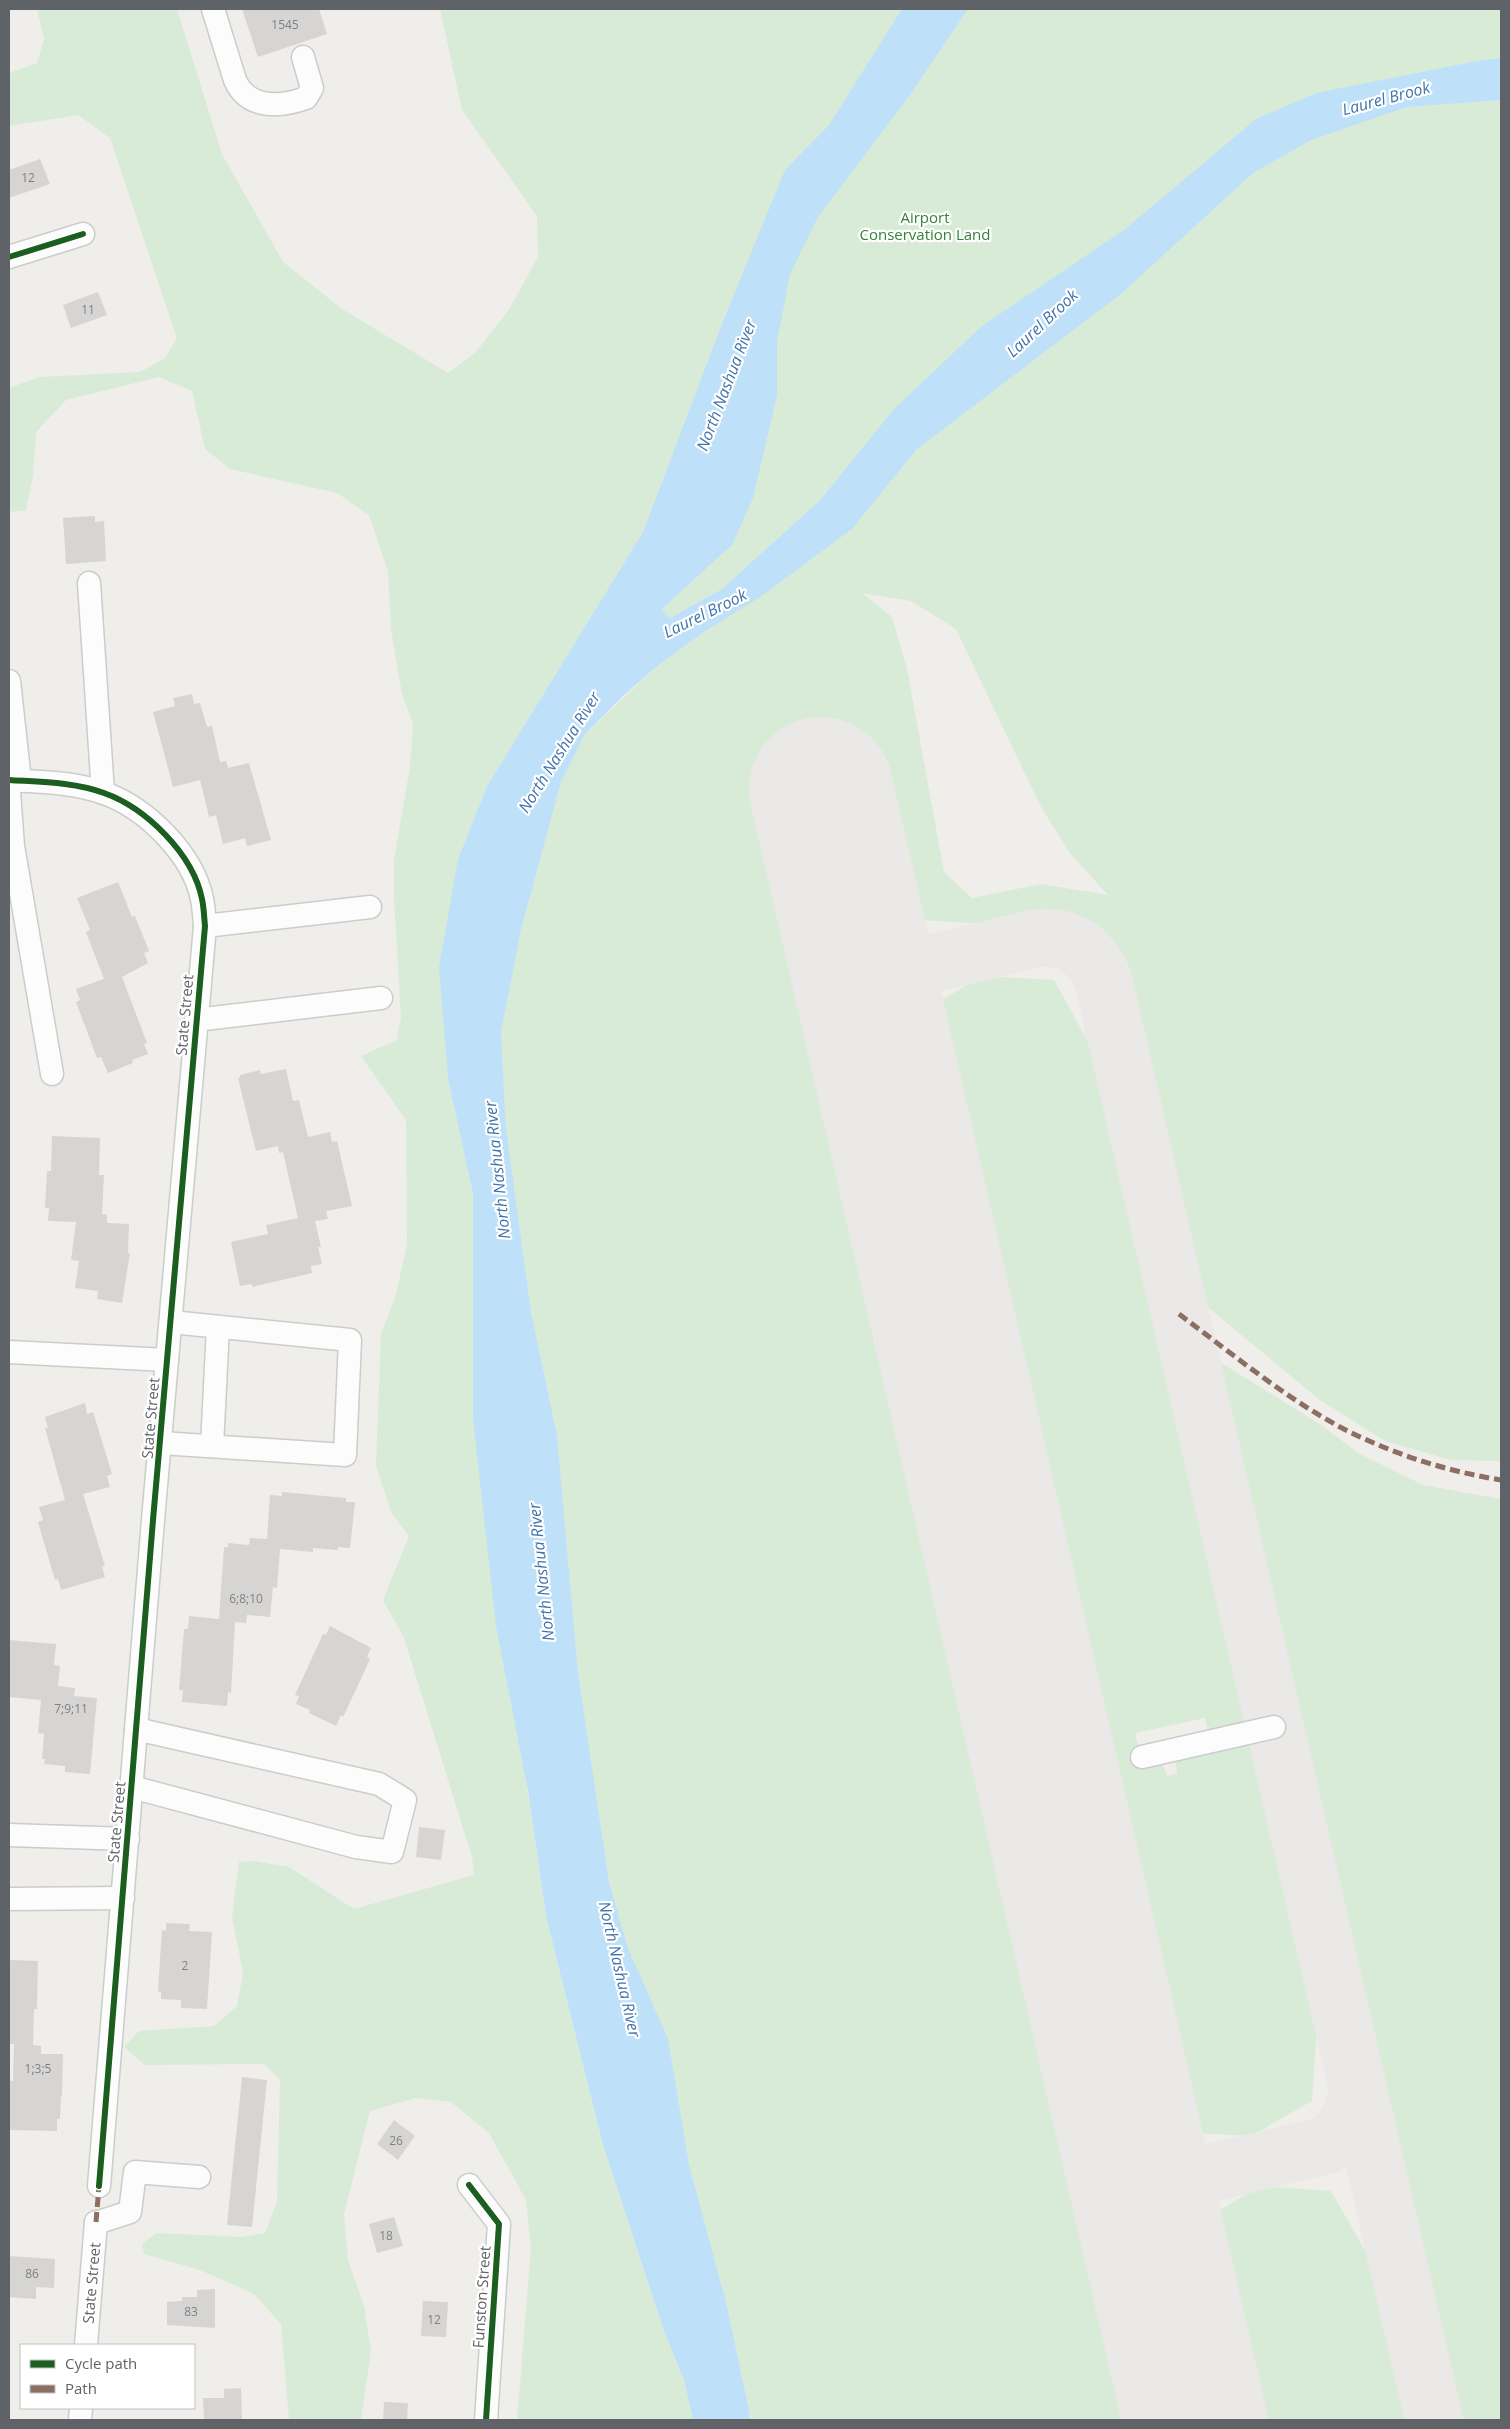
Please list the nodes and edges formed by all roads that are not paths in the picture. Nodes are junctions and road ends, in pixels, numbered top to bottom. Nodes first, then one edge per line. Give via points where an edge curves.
1 (213, 9) edge
2 (303, 57) dead end
3 (84, 234) dead end
4 (9, 257) edge
5 (89, 583) dead end
6 (9, 681) edge
7 (12, 784) edge
8 (103, 793) junction
9 (11, 840) edge
10 (370, 907) dead end
11 (205, 926) junction
12 (381, 998) dead end
13 (196, 1020) junction
14 (52, 1074) dead end
15 (171, 1322) junction
16 (218, 1327) junction
17 (9, 1352) edge
18 (167, 1360) junction
19 (161, 1443) junction
20 (212, 1446) junction
21 (1274, 1727) dead end
22 (136, 1729) junction
23 (1142, 1757) dead end
24 (132, 1788) junction
25 (9, 1835) edge
26 (128, 1839) junction
27 (123, 1898) junction
28 (9, 1899) edge
29 (199, 2177) dead end
30 (99, 2186) dead end
31 (469, 2186) dead end
32 (86, 2344) edge
33 (486, 2420) edge

1 - 2 street via 235,80 239,88 254,100 276,106 306,98 312,88
3 - 4 street
5 - 8 street
6 - 7 street
7 - 8 street, State Street via 64,784
7 - 9 street
8 - 11 street, State Street via 130,804 172,841 191,869 202,898
9 - 14 street
10 - 11 street
11 - 13 street, State Street
12 - 13 street
13 - 15 street, State Street
15 - 16 street
15 - 18 street, State Street
16 - 20 street
16 - 20 street via 350,1340 345,1455
17 - 18 street
18 - 19 street, State Street
19 - 20 street
19 - 22 street, State Street
21 - 23 street
22 - 24 street, State Street
22 - 24 street via 378,1784 405,1800 392,1852 356,1847
24 - 26 street, State Street
25 - 26 street
26 - 27 street, State Street
27 - 28 street
27 - 30 street, State Street
29 - 32 street, State Street via 136,2172 130,2212 96,2222
31 - 33 street, Funston Street via 499,2224

